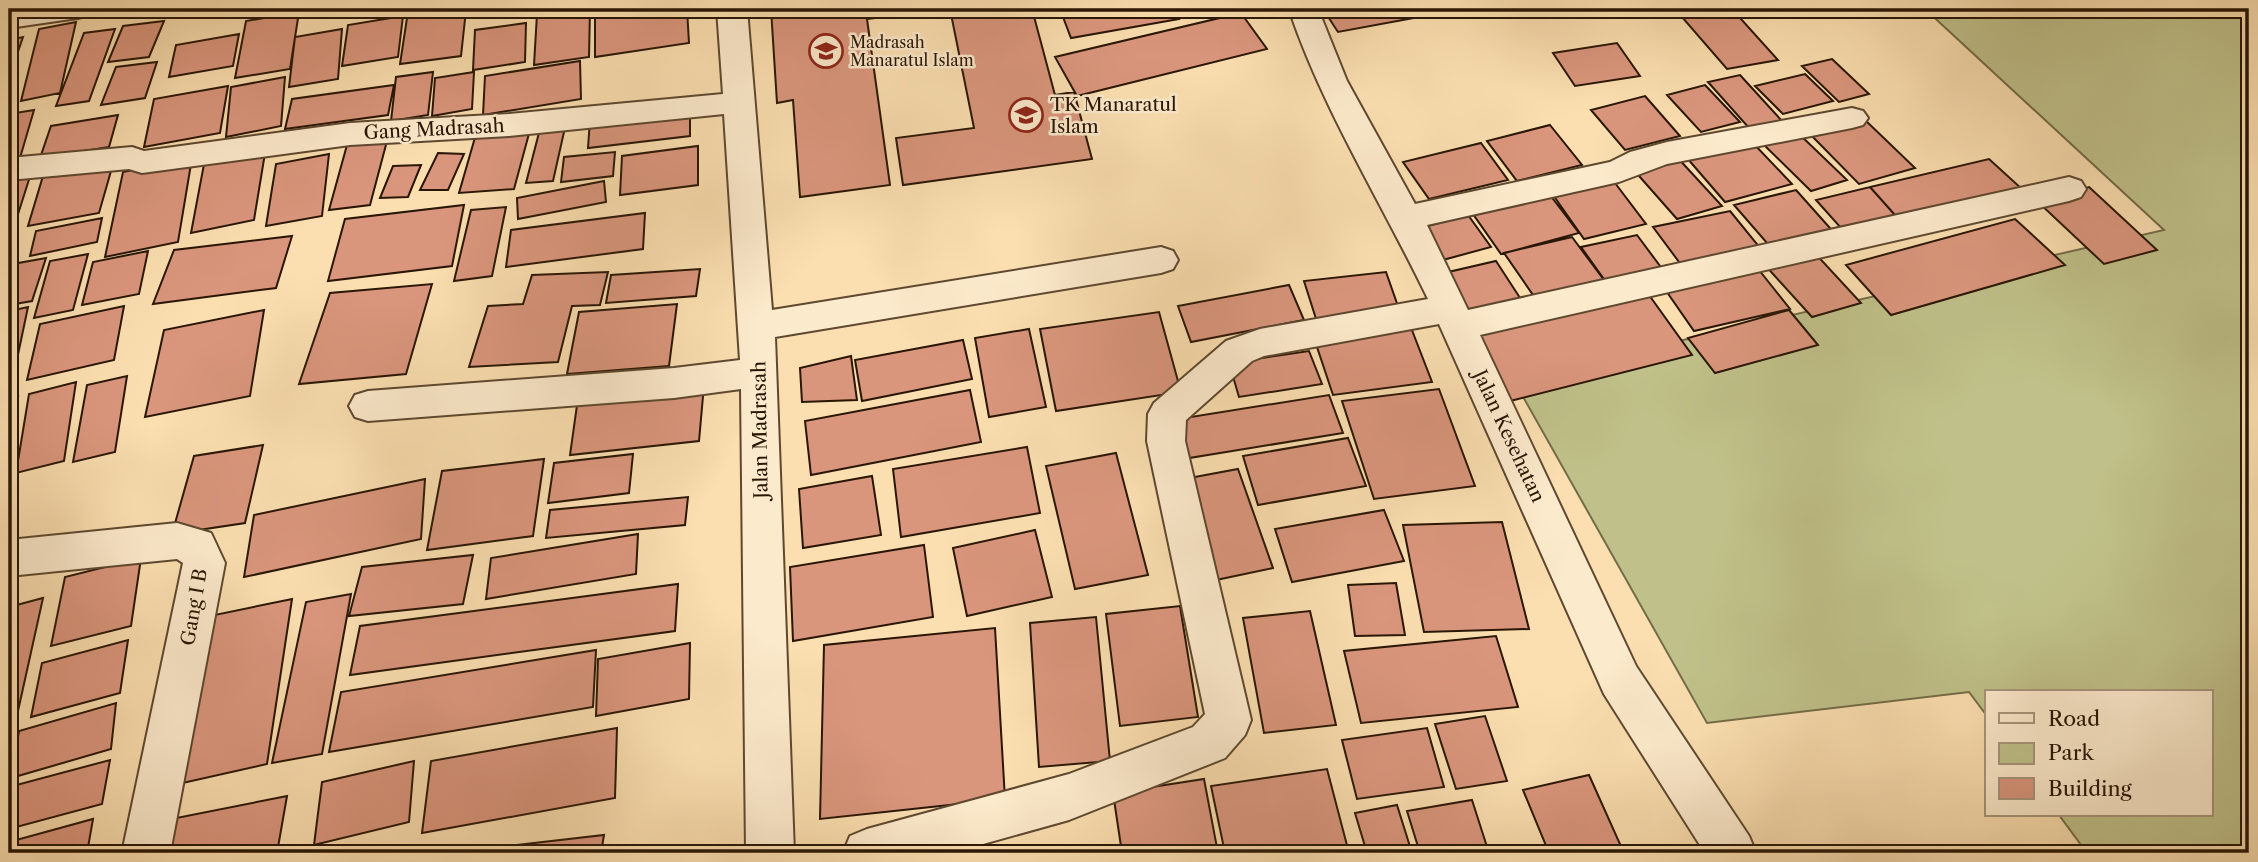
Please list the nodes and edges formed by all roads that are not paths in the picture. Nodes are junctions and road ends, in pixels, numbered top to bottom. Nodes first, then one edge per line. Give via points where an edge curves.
1 (78, 9) edge
2 (732, 9) edge
3 (1303, 9) edge
4 (9, 19) edge
5 (737, 103) junction
6 (1852, 118) dead end
7 (9, 169) edge
8 (2069, 189) dead end
9 (1406, 218) junction
10 (1161, 260) dead end
11 (1454, 318) junction
12 (757, 326) junction
13 (759, 372) junction
14 (368, 406) dead end
15 (9, 558) edge
16 (146, 853) edge
17 (770, 853) edge
18 (867, 853) edge
19 (1732, 853) edge

1 - 4 street
2 - 5 street, Jalan Madrasah
3 - 9 street, Jalan Kesehatan via 1332,81
5 - 7 street, Gang Madrasah via 509,125 350,134 142,162 132,158
5 - 12 street, Jalan Madrasah
6 - 9 street via 1667,153 1619,171
8 - 11 street
9 - 11 street, Jalan Kesehatan
10 - 12 street
11 - 18 street via 1260,343 1240,351 1167,414 1166,440 1228,720 1209,743 1069,797
11 - 19 street, Jalan Kesehatan via 1620,680
12 - 13 street, Jalan Madrasah
13 - 14 street via 674,383
13 - 17 street, Jalan Madrasah
15 - 16 street, Gang I B via 177,541 196,546 204,563

